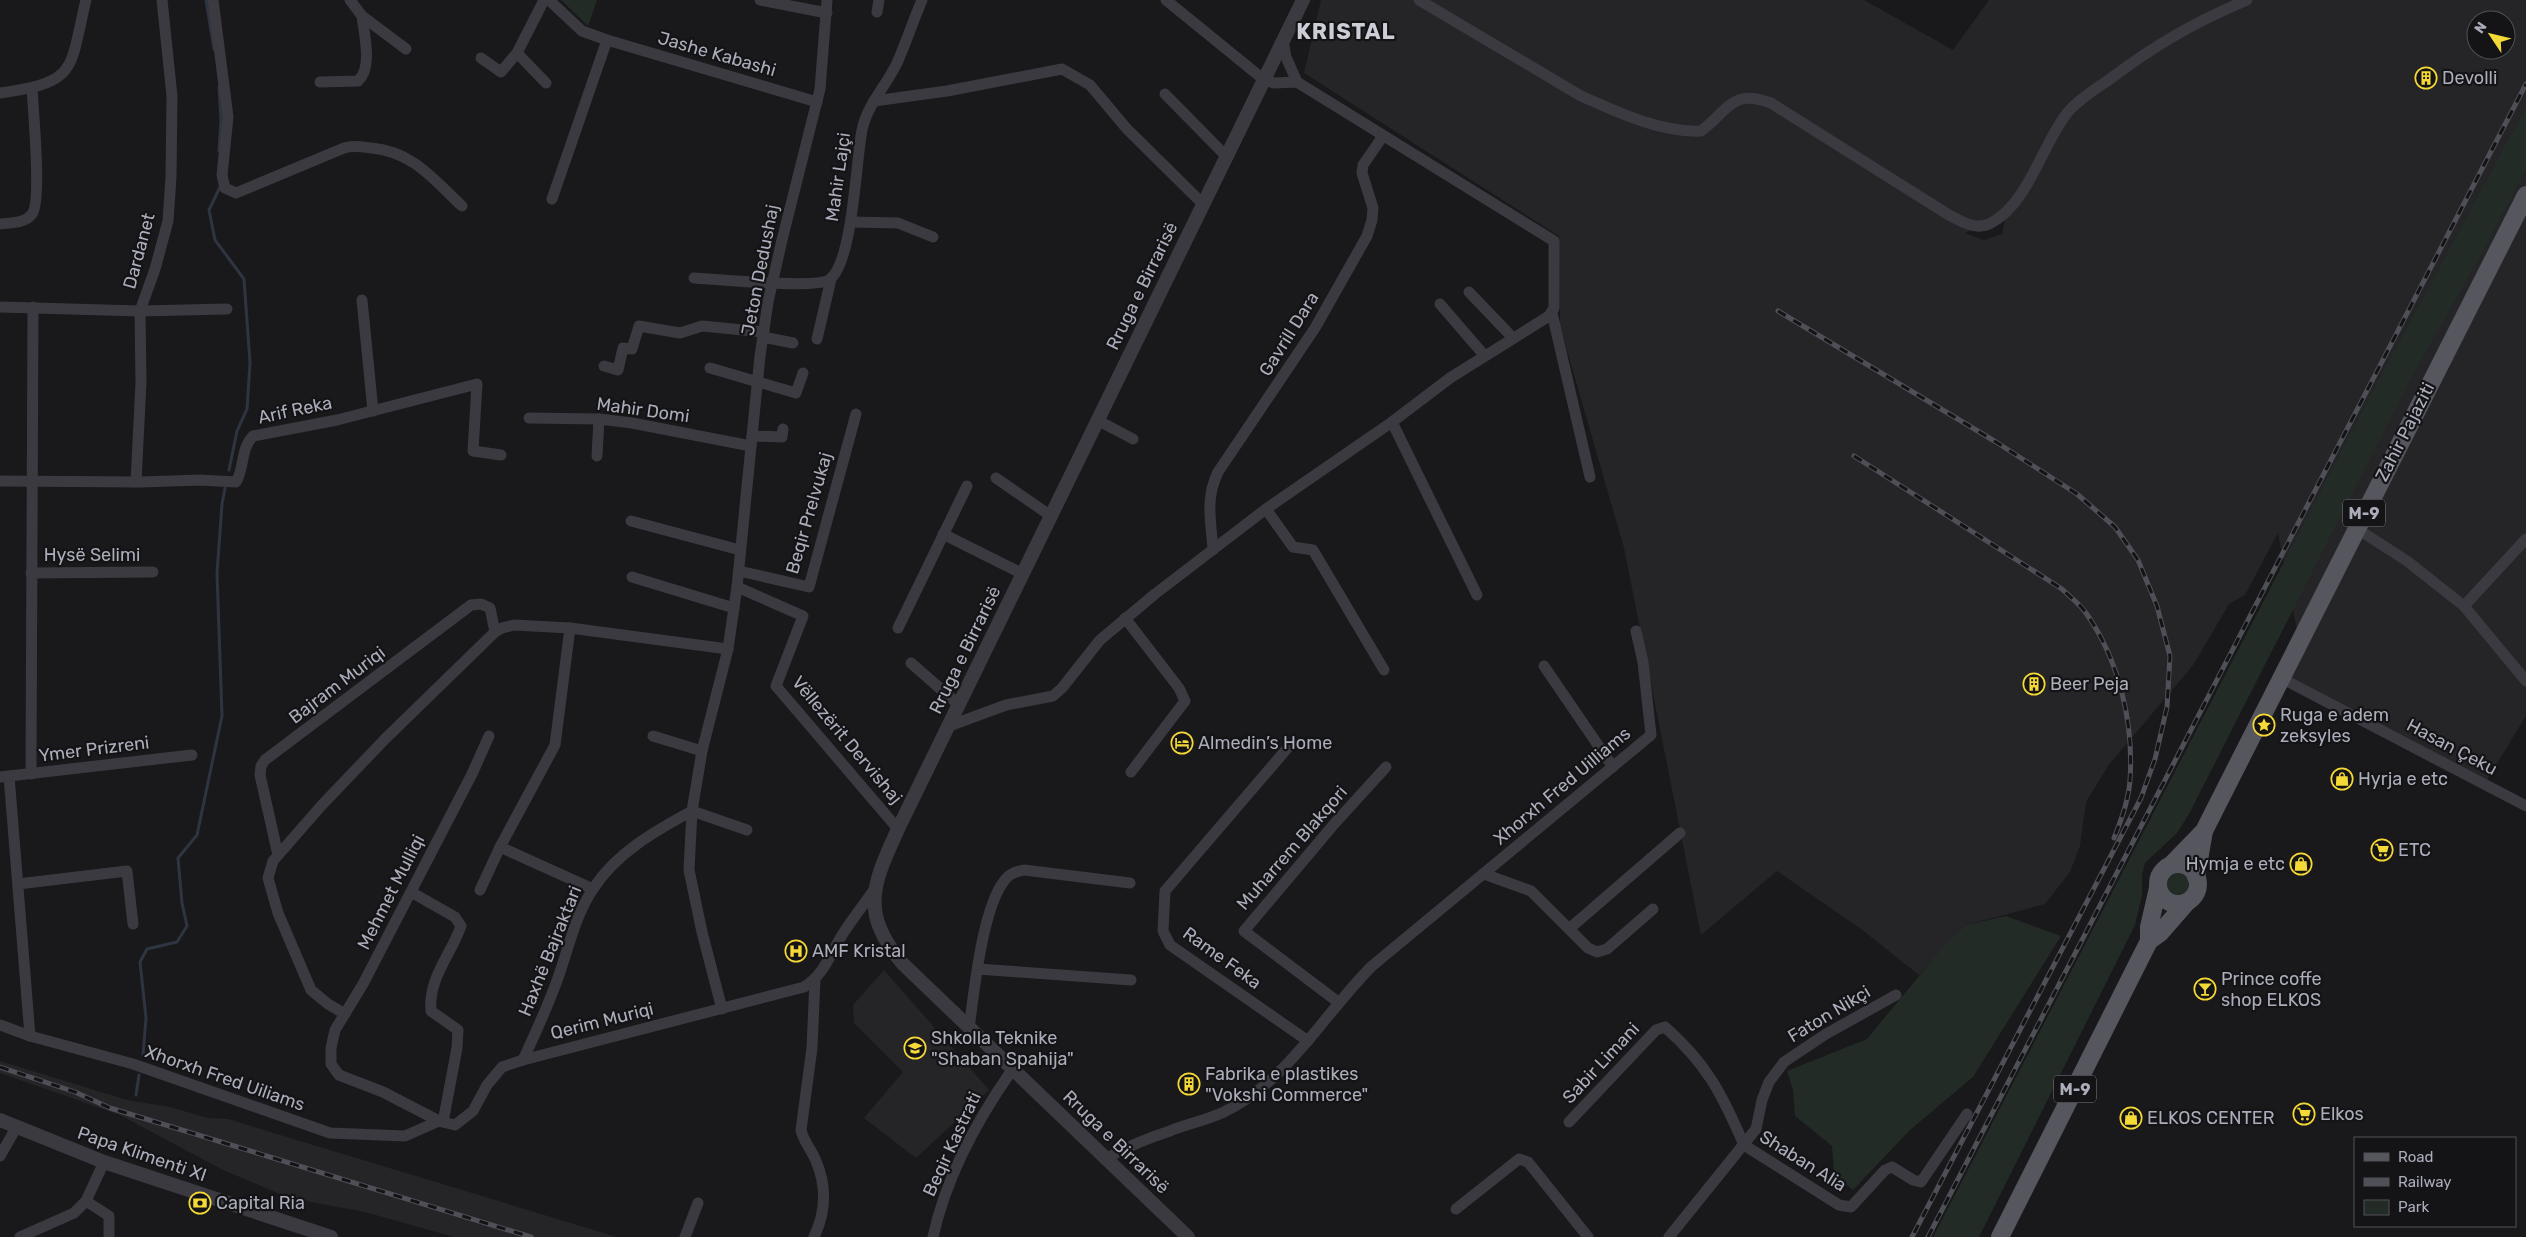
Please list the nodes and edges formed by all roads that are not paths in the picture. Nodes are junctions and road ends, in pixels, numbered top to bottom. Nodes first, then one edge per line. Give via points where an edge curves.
1 (86, 0) edge
2 (162, 0) edge
3 (213, 0) edge
4 (350, 0) edge
5 (544, 0) edge
6 (549, 0) edge
7 (760, 0) edge
8 (827, 0) edge
9 (922, 0) edge
10 (1166, 0) edge
11 (1303, 0) edge
12 (1419, 0) edge
13 (2248, 0) edge
14 (827, 13) junction
15 (362, 16) junction
16 (607, 40) junction
17 (1283, 40) junction
18 (406, 49) dead end
19 (517, 53) junction
20 (480, 58) dead end
21 (1263, 79) junction
22 (320, 82) dead end
23 (1297, 82) junction
24 (546, 83) dead end
25 (32, 88) junction
26 (0, 93) edge
27 (1165, 94) dead end
28 (874, 101) junction
29 (817, 102) junction
30 (1383, 136) junction
31 (1226, 156) junction
32 (2526, 196) edge
33 (552, 198) dead end
34 (1203, 204) junction
35 (462, 206) dead end
36 (851, 222) junction
37 (0, 224) edge
38 (933, 237) dead end
39 (694, 278) dead end
40 (831, 279) junction
41 (772, 283) junction
42 (1469, 292) dead end
43 (362, 300) dead end
44 (1440, 304) dead end
45 (0, 307) edge
46 (33, 307) junction
47 (227, 309) dead end
48 (140, 311) junction
49 (1552, 313) junction
50 (764, 335) junction
51 (1512, 338) junction
52 (817, 339) dead end
53 (793, 343) dead end
54 (1484, 355) junction
55 (604, 366) dead end
56 (710, 368) dead end
57 (803, 373) dead end
58 (758, 382) junction
59 (373, 410) junction
60 (856, 414) dead end
61 (529, 418) dead end
62 (599, 419) junction
63 (1097, 420) junction
64 (1392, 422) junction
65 (783, 429) dead end
66 (1133, 439) dead end
67 (751, 441) junction
68 (501, 454) dead end
69 (597, 456) dead end
70 (1590, 477) dead end
71 (996, 478) dead end
72 (31, 480) junction
73 (0, 481) edge
74 (136, 482) junction
75 (967, 486) dead end
76 (1266, 509) junction
77 (1051, 516) junction
78 (631, 520) dead end
79 (2356, 528) junction
80 (943, 534) junction
81 (2526, 539) edge
82 (740, 550) junction
83 (1213, 550) junction
84 (739, 571) junction
85 (153, 572) dead end
86 (32, 573) junction
87 (1023, 574) junction
88 (632, 577) dead end
89 (737, 587) junction
90 (1477, 595) dead end
91 (2464, 606) junction
92 (734, 608) junction
93 (1125, 618) junction
94 (570, 628) junction
95 (898, 628) dead end
96 (1636, 631) dead end
97 (495, 632) junction
98 (728, 649) junction
99 (910, 664) dead end
100 (1544, 666) dead end
101 (1384, 670) dead end
102 (2281, 678) junction
103 (2526, 681) edge
104 (959, 705) junction
105 (948, 726) junction
106 (489, 736) dead end
107 (653, 736) dead end
108 (1291, 744) dead end
109 (702, 751) junction
110 (192, 755) dead end
111 (1386, 767) dead end
112 (1612, 767) junction
113 (1131, 772) dead end
114 (31, 774) junction
115 (4, 777) edge
116 (2526, 806) edge
117 (692, 811) junction
118 (898, 829) junction
119 (747, 830) dead end
120 (2204, 831) junction
121 (1680, 833) dead end
122 (500, 848) junction
123 (278, 855) junction
124 (2171, 865) junction
125 (1484, 874) junction
126 (2196, 876) junction
127 (1130, 883) dead end
128 (18, 884) junction
129 (2158, 888) junction
130 (593, 889) junction
131 (480, 890) dead end
132 (874, 890) junction
133 (411, 892) junction
134 (2187, 902) junction
135 (1653, 909) dead end
136 (133, 924) dead end
137 (1569, 929) junction
138 (2149, 941) junction
139 (978, 969) junction
140 (815, 980) junction
141 (1131, 980) dead end
142 (1896, 995) dead end
143 (1338, 1002) junction
144 (722, 1009) junction
145 (345, 1014) junction
146 (0, 1025) edge
147 (969, 1029) junction
148 (30, 1036) junction
149 (1308, 1041) junction
150 (523, 1060) junction
151 (1012, 1070) junction
152 (1967, 1114) dead end
153 (0, 1120) edge
154 (441, 1121) junction
155 (1569, 1122) dead end
156 (16, 1128) junction
157 (1744, 1145) junction
158 (0, 1156) edge
159 (1107, 1158) junction
160 (104, 1162) junction
161 (86, 1202) junction
162 (698, 1203) dead end
163 (1456, 1209) dead end
164 (327, 1236) edge
165 (20, 1237) edge
166 (109, 1237) edge
167 (685, 1237) edge
168 (814, 1237) edge
169 (934, 1237) edge
170 (1188, 1237) edge
171 (1588, 1237) edge
172 (1668, 1237) edge
173 (2000, 1237) edge

1 - 25 street via 72,59 65,73 52,82
2 - 48 street, Dardanet via 172,96 168,221
3 - 35 street via 228,117 222,176 225,188 236,193 358,146 391,150 415,162
4 - 15 street
5 - 19 street
6 - 16 street, Jashe Kabashi via 582,31
7 - 14 street
8 - 14 street, Jeton Dedushaj
9 - 28 street, Mahir Lajçi via 896,64
10 - 21 street
11 - 17 street, Rruga e Birrarisë
12 - 13 street via 1581,96 1670,128 1702,131 1736,100 1754,96 1771,103 1949,215 1975,226 1990,223 2006,212 2038,167 2068,112 2082,98 2159,43
14 - 29 street, Jeton Dedushaj
15 - 18 street
15 - 22 street via 364,77 358,81
16 - 29 street, Jashe Kabashi
16 - 33 street
17 - 21 street, Rruga e Birrarisë
17 - 23 street via 1286,57
19 - 20 street via 501,72
19 - 24 street
21 - 23 street via 1274,83
21 - 31 street, Rruga e Birrarisë
23 - 30 street
25 - 26 street
25 - 37 street via 36,206 26,219
27 - 31 street
28 - 34 street via 1062,70 1090,85 1127,129
28 - 36 street, Mahir Lajçi via 862,128
29 - 41 street, Jeton Dedushaj
30 - 49 street via 1554,241
30 - 83 street, Gavrill Dara via 1363,165 1362,173 1373,208 1367,236 1315,328 1210,488
31 - 34 street, Rruga e Birrarisë
32 - 79 main road, Zahir Pajaziti / M-9
34 - 63 street, Rruga e Birrarisë
36 - 38 street via 898,223
36 - 40 street, Mahir Lajçi via 840,264
39 - 41 street
40 - 41 street
40 - 52 street, Mahir Lajçi
41 - 50 street, Jeton Dedushaj
42 - 51 street
43 - 59 street
44 - 54 street
45 - 46 street
46 - 48 street
46 - 72 street, Hysë Selimi
47 - 48 street
48 - 74 street, Dardanet via 141,382
49 - 51 street
49 - 70 street
50 - 53 street
50 - 55 street via 702,326 680,334 638,326 632,349 623,348 618,370
50 - 58 street, Jeton Dedushaj
51 - 54 street
54 - 64 street
56 - 58 street
57 - 58 street via 796,393
58 - 67 street, Jeton Dedushaj
59 - 68 street, Arif Reka via 477,384 473,451
59 - 74 street, Arif Reka via 253,436 246,444 241,475 236,482
60 - 84 street, Beqir Prelvukaj via 808,586
61 - 62 street, Mahir Domi
62 - 67 street, Mahir Domi
62 - 69 street
63 - 66 street
63 - 77 street, Rruga e Birrarisë
64 - 76 street
64 - 90 street
65 - 67 street, Mahir Domi via 782,437
67 - 82 street, Jeton Dedushaj
71 - 77 street
72 - 73 street
72 - 74 street
72 - 86 street, Hysë Selimi
75 - 80 street
76 - 83 street
76 - 101 street via 1293,547 1313,550
77 - 87 street, Rruga e Birrarisë
78 - 82 street
79 - 91 street via 2408,561
79 - 102 main road, Zahir Pajaziti / M-9
80 - 87 street
80 - 95 street
81 - 91 street
82 - 84 street, Jeton Dedushaj
83 - 93 street
84 - 89 street, Jeton Dedushaj
85 - 86 street, Hysë Selimi
86 - 114 street, Hysë Selimi
87 - 104 street, Rruga e Birrarisë
88 - 92 street
89 - 92 street, Jeton Dedushaj
89 - 118 street, Vëllezërit Dervishaj via 803,616 776,686
91 - 103 street
92 - 98 street, Jeton Dedushaj
93 - 105 street via 1100,640 1053,696 1006,705
93 - 113 street via 1179,688 1185,701
94 - 97 street via 514,625
94 - 98 street
94 - 122 street via 555,745
96 - 112 street, Xhorxh Fred Uilliams via 1644,662 1651,735
97 - 123 street via 379,746
97 - 123 street, Bajram Muriqi via 490,608 481,604 471,605 265,760 260,775
98 - 109 street, Jeton Dedushaj
99 - 104 street
100 - 112 street
102 - 116 street, Hasan Çeku
102 - 120 main road, Zahir Pajaziti / M-9
104 - 105 street, Rruga e Birrarisë
105 - 118 street, Rruga e Birrarisë
106 - 133 street, Mehmet Mulliqi
107 - 109 street
108 - 149 street, Rame Feka via 1165,891 1163,931 1170,946
109 - 117 street, Jeton Dedushaj
110 - 114 street, Ymer Prizreni
111 - 143 street, Muharrem Blakqori via 1244,931
112 - 125 street, Xhorxh Fred Uilliams
114 - 115 street, Ymer Prizreni
115 - 128 street
117 - 119 street
117 - 130 street, Haxhë Bajraktari via 632,848
117 - 144 street, Jeton Dedushaj via 690,870
118 - 132 street, Rruga e Birrarisë
120 - 124 main road, Zahir Pajaziti / M-9
120 - 126 main road, Zahir Pajaziti / M-9
121 - 137 street
122 - 130 street
122 - 131 street
123 - 145 street via 268,878 278,913 312,990
124 - 126 main road via 2188,867
124 - 129 main road, M-9 via 2159,877
125 - 137 street via 1531,891
125 - 143 street, Xhorxh Fred Uilliams via 1372,966
126 - 134 main road, M-9 via 2196,891
127 - 139 street via 1032,871 1013,872 997,896 985,931
128 - 136 street via 127,871
128 - 148 street
129 - 134 main road via 2169,902
129 - 138 main road, M-9
130 - 150 street, Haxhë Bajraktari
132 - 140 street
132 - 147 street, Rruga e Birrarisë via 878,924 892,951
133 - 145 street, Mehmet Mulliqi
133 - 154 street via 455,917 461,926 439,969 430,1003 431,1011 458,1030
134 - 138 main road, M-9
135 - 137 street via 1606,949 1597,952 1588,948
138 - 173 main road, M-9
139 - 141 street
139 - 147 street
140 - 144 street, Qerim Muriqi via 793,991
140 - 168 street via 812,1048 801,1130 816,1161 824,1192 823,1212
142 - 157 street, Faton Nikçi via 1784,1062 1769,1082 1756,1129
143 - 149 street, Xhorxh Fred Uilliams
144 - 150 street, Qerim Muriqi
145 - 154 street, Mehmet Mulliqi via 335,1030 331,1064 339,1075 383,1092
146 - 148 street, Xhorxh Fred Uiliams
147 - 151 street, Rruga e Birrarisë
148 - 154 street, Xhorxh Fred Uiliams via 133,1064 330,1133 405,1136
149 - 159 street, Xhorxh Fred Uilliams via 1288,1064 1248,1097 1223,1112 1137,1143
150 - 154 street, Qerim Muriqi via 502,1068 487,1085 473,1111 455,1125
151 - 159 street, Rruga e Birrarisë
151 - 169 street, Beqir Kastrati via 974,1131 938,1215
152 - 157 street, Shaban Alia via 1921,1182 1892,1167 1885,1170 1851,1207 1840,1205
153 - 156 street, Papa Klimenti XI
155 - 157 street, Sabir Limani via 1656,1030 1665,1027 1710,1074
156 - 158 street
156 - 160 street, Papa Klimenti XI
157 - 172 street, Faton Nikçi
159 - 170 street, Rruga e Birrarisë
160 - 161 street
160 - 164 street, Papa Klimenti XI
161 - 165 street via 60,1221
161 - 166 street via 109,1216
162 - 167 street
163 - 171 street via 1519,1159 1528,1162

